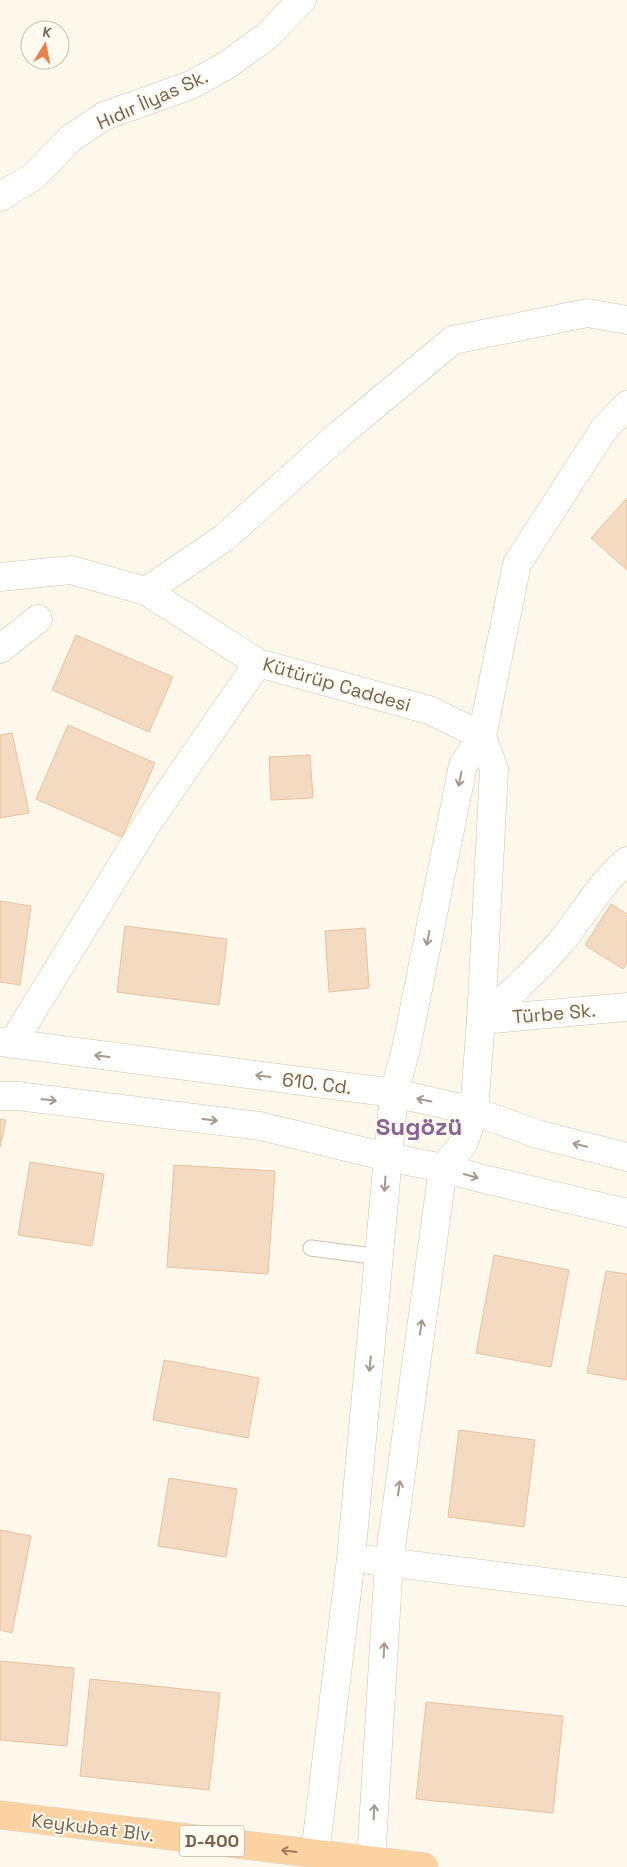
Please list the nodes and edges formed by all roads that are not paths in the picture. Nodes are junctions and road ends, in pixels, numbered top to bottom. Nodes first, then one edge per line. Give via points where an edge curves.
1 (302, 0) edge
2 (0, 198) edge
3 (627, 320) edge
4 (627, 405) edge
5 (0, 577) edge
6 (146, 591) junction
7 (38, 619) dead end
8 (0, 649) edge
9 (258, 663) junction
10 (482, 736) junction
11 (627, 861) edge
12 (627, 1007) edge
13 (481, 1020) junction
14 (6, 1043) edge
15 (394, 1094) junction
16 (0, 1096) edge
17 (474, 1111) junction
18 (387, 1157) junction
19 (627, 1157) edge
20 (443, 1168) junction
21 (627, 1213) edge
22 (311, 1248) dead end
23 (380, 1256) junction
24 (351, 1558) junction
25 (389, 1562) junction
26 (627, 1592) edge
27 (0, 1815) edge
28 (315, 1854) junction
29 (371, 1860) junction
30 (424, 1867) edge

1 - 2 street, Hıdır İlyas Sk. via 267,36 227,65 191,85 104,116 70,139 34,176
3 - 6 street via 586,313 453,340 341,433 224,538
4 - 10 street via 604,429 518,564
5 - 6 street, Kütürüp Caddesi via 71,570
6 - 9 street, Kütürüp Caddesi
7 - 8 street
9 - 10 street, Kütürüp Caddesi via 429,710
9 - 14 street via 147,824
10 - 13 street via 494,769
10 -> 15 street via 462,765 406,1049
11 - 13 street via 611,875 559,944 527,979
12 - 13 street, Türbe Sk.
13 - 17 street
15 -> 14 street, 610. Cd.
17 -> 15 street, 610. Cd.
15 - 18 street
16 -> 18 street via 260,1126
19 -> 17 street, 610. Cd. via 537,1134
17 - 20 street via 464,1143
18 - 20 street
18 -> 23 street
20 -> 21 street
25 -> 20 street
22 - 23 lane
23 -> 24 street
24 - 25 street
24 - 28 street
25 - 26 street
29 -> 25 street
28 -> 27 highway, Keykubat Blv. / D-400
28 - 29 highway, Keykubat Blv. / D-400
29 - 30 highway, Keykubat Blv. / D-400

